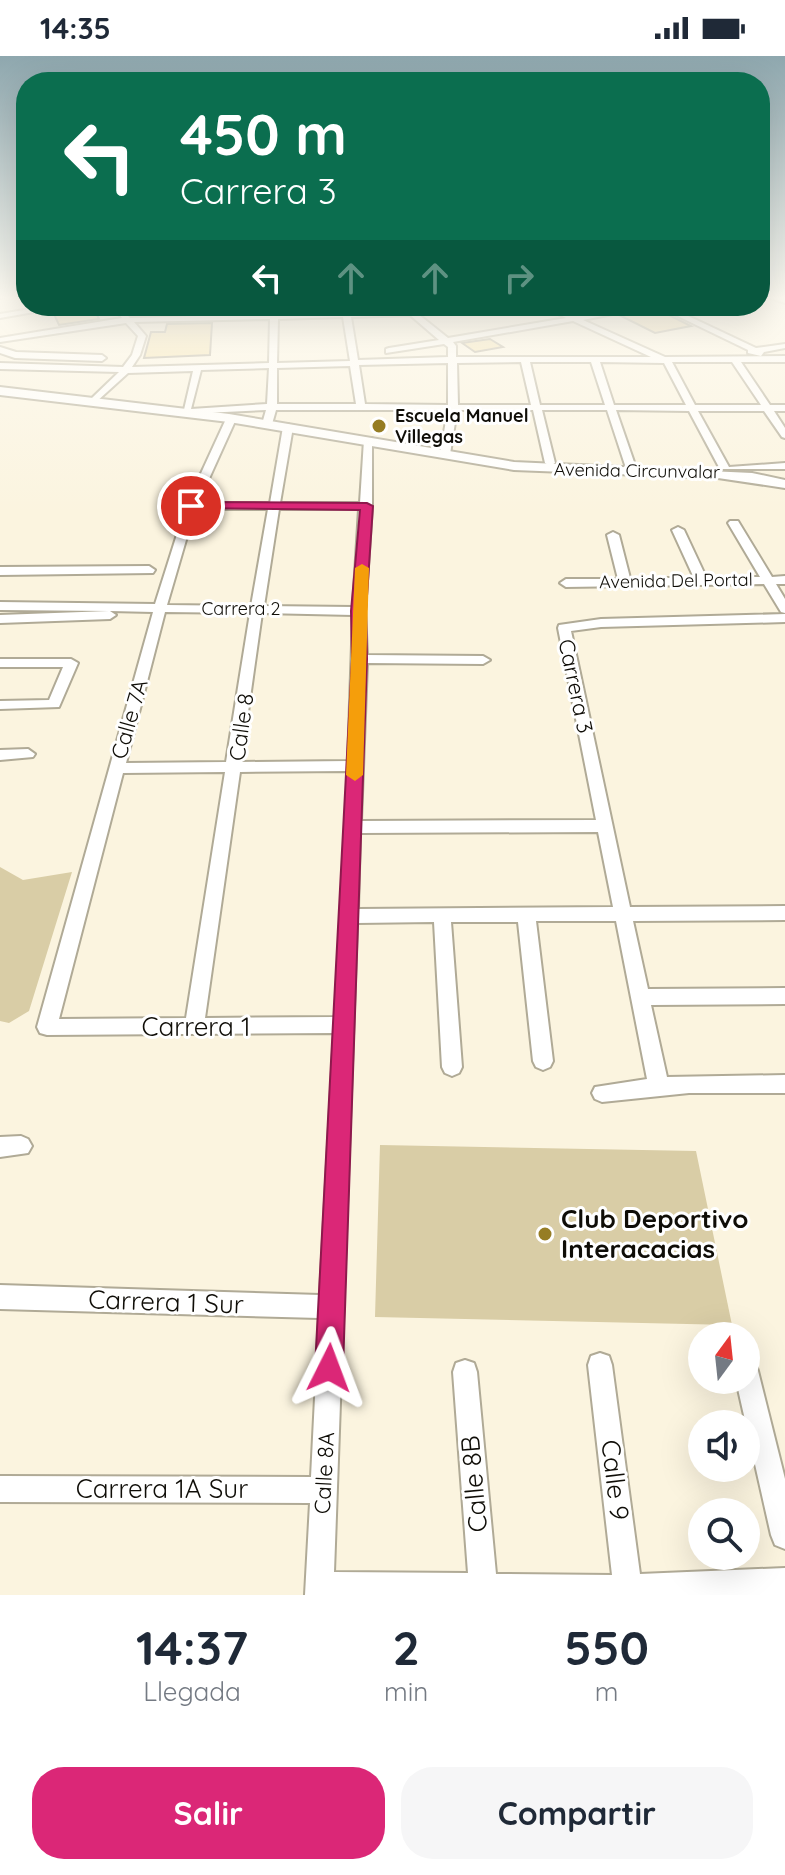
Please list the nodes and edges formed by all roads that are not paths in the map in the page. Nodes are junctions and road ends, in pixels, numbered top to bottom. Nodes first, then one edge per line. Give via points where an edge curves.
1 (198, 367) edge
2 (57, 368) edge
3 (178, 368) edge
4 (273, 368) edge
5 (354, 368) edge
6 (450, 368) edge
7 (527, 368) edge
8 (597, 368) edge
9 (671, 368) edge
10 (740, 368) edge
11 (126, 370) junction
12 (0, 391) edge
13 (96, 399) junction
14 (272, 407) junction
15 (361, 407) junction
16 (453, 407) junction
17 (537, 408) junction
18 (694, 408) junction
19 (767, 408) junction
20 (785, 408) edge
21 (612, 409) junction
22 (186, 412) junction
23 (231, 419) junction
24 (267, 424) junction
25 (288, 427) junction
26 (785, 435) edge
27 (369, 440) junction
28 (445, 454) junction
29 (490, 460) junction
30 (550, 463) junction
31 (630, 465) junction
32 (785, 466) edge
33 (728, 468) junction
34 (785, 478) edge
35 (785, 484) edge
36 (191, 506) junction
37 (274, 506) junction
38 (367, 506) junction
39 (734, 523) dead end
40 (678, 530) dead end
41 (613, 535) dead end
42 (149, 570) dead end
43 (0, 571) edge
44 (765, 579) junction
45 (785, 580) edge
46 (702, 581) junction
47 (566, 583) dead end
48 (625, 583) junction
49 (0, 606) edge
50 (160, 608) junction
51 (257, 608) junction
52 (122, 609) junction
53 (359, 611) junction
54 (785, 617) edge
55 (0, 619) edge
56 (360, 659) junction
57 (483, 660) dead end
58 (0, 663) edge
59 (0, 705) edge
60 (28, 754) dead end
61 (0, 755) edge
62 (355, 766) junction
63 (235, 767) junction
64 (116, 768) junction
65 (604, 826) junction
66 (353, 827) junction
67 (785, 913) edge
68 (442, 915) junction
69 (526, 915) junction
70 (621, 915) junction
71 (349, 916) junction
72 (785, 996) edge
73 (640, 997) junction
74 (344, 1025) junction
75 (47, 1027) joint
76 (194, 1027) junction
77 (543, 1061) dead end
78 (452, 1067) dead end
79 (785, 1084) edge
80 (659, 1087) junction
81 (602, 1093) dead end
82 (0, 1297) edge
83 (332, 1307) junction
84 (600, 1365) dead end
85 (465, 1372) dead end
86 (751, 1394) edge
87 (0, 1489) edge
88 (323, 1490) junction
89 (785, 1535) edge
90 (785, 1582) edge
91 (319, 1590) edge
92 (483, 1591) edge
93 (629, 1592) edge

1 - 22 street
2 - 11 street
3 - 11 street
4 - 14 street
5 - 15 street
6 - 16 street
7 - 17 street
8 - 21 street
9 - 18 street
10 - 19 street
11 - 13 street
12 - 13 main road, Avenida Circunvalar
13 - 22 main road, Avenida Circunvalar
14 - 15 street
14 - 22 street
14 - 24 street
15 - 16 street
16 - 17 street
16 - 28 street
17 - 21 street
17 - 30 street
18 - 19 street
18 - 21 street
18 - 33 street
19 - 20 street
19 - 26 street
21 - 31 street
22 - 23 main road, Avenida Circunvalar
23 - 24 main road, Avenida Circunvalar
23 - 36 street, Calle 7A
24 - 25 main road, Avenida Circunvalar
25 - 27 main road, Avenida Circunvalar
25 - 37 street, Calle 8
27 - 28 main road, Avenida Circunvalar
27 - 38 street, Calle 8A
28 - 29 main road, Avenida Circunvalar
29 - 30 main road, Avenida Circunvalar
29 - 35 main road, Avenida Circunvalar via 591,471 721,472
30 - 31 main road, Avenida Circunvalar
31 - 33 main road, Avenida Circunvalar
32 - 33 street
33 - 34 main road, Avenida Circunvalar
36 - 37 street
36 - 50 street, Calle 7A
37 - 38 street
37 - 51 street, Calle 8
38 - 53 street, Calle 8A
39 - 44 street
40 - 46 street
41 - 48 street
42 - 43 street
44 - 45 street, Avenida Del Portal
44 - 46 street, Avenida Del Portal
44 - 54 street
46 - 48 street, Avenida Del Portal
47 - 48 street, Avenida Del Portal
49 - 52 street, Carrera 2
50 - 51 street, Carrera 2
50 - 52 street, Carrera 2
50 - 64 street, Calle 7A
51 - 53 street, Carrera 2
51 - 63 street, Calle 8
52 - 55 street, Carrera 2 via 105,618
53 - 56 street, Calle 8A
54 - 65 street, Carrera 3 via 564,628
56 - 57 street
56 - 62 street, Calle 8A
58 - 59 street via 71,663 54,704
60 - 61 street
62 - 63 street
62 - 66 street, Calle 8A
63 - 64 street
63 - 76 street, Calle 8
64 - 75 street, Calle 7A
65 - 66 street
65 - 70 street, Carrera 3
66 - 71 street, Calle 8A
67 - 70 street
68 - 69 street
68 - 71 street
68 - 78 street
69 - 70 street
69 - 77 street
70 - 73 street, Carrera 3
71 - 74 street, Calle 8A
72 - 73 street
73 - 80 street, Carrera 3
74 - 76 street, Carrera 1
74 - 83 street, Calle 8A
75 - 76 street, Carrera 1
79 - 80 street
80 - 81 street
82 - 83 street, Carrera 1 Sur
83 - 88 street, Calle 8A
84 - 93 street, Calle 9
85 - 92 street, Calle 8B
86 - 89 street
87 - 88 street, Carrera 1A Sur
88 - 91 street, Calle 8A
90 - 93 street
91 - 92 street
92 - 93 street

